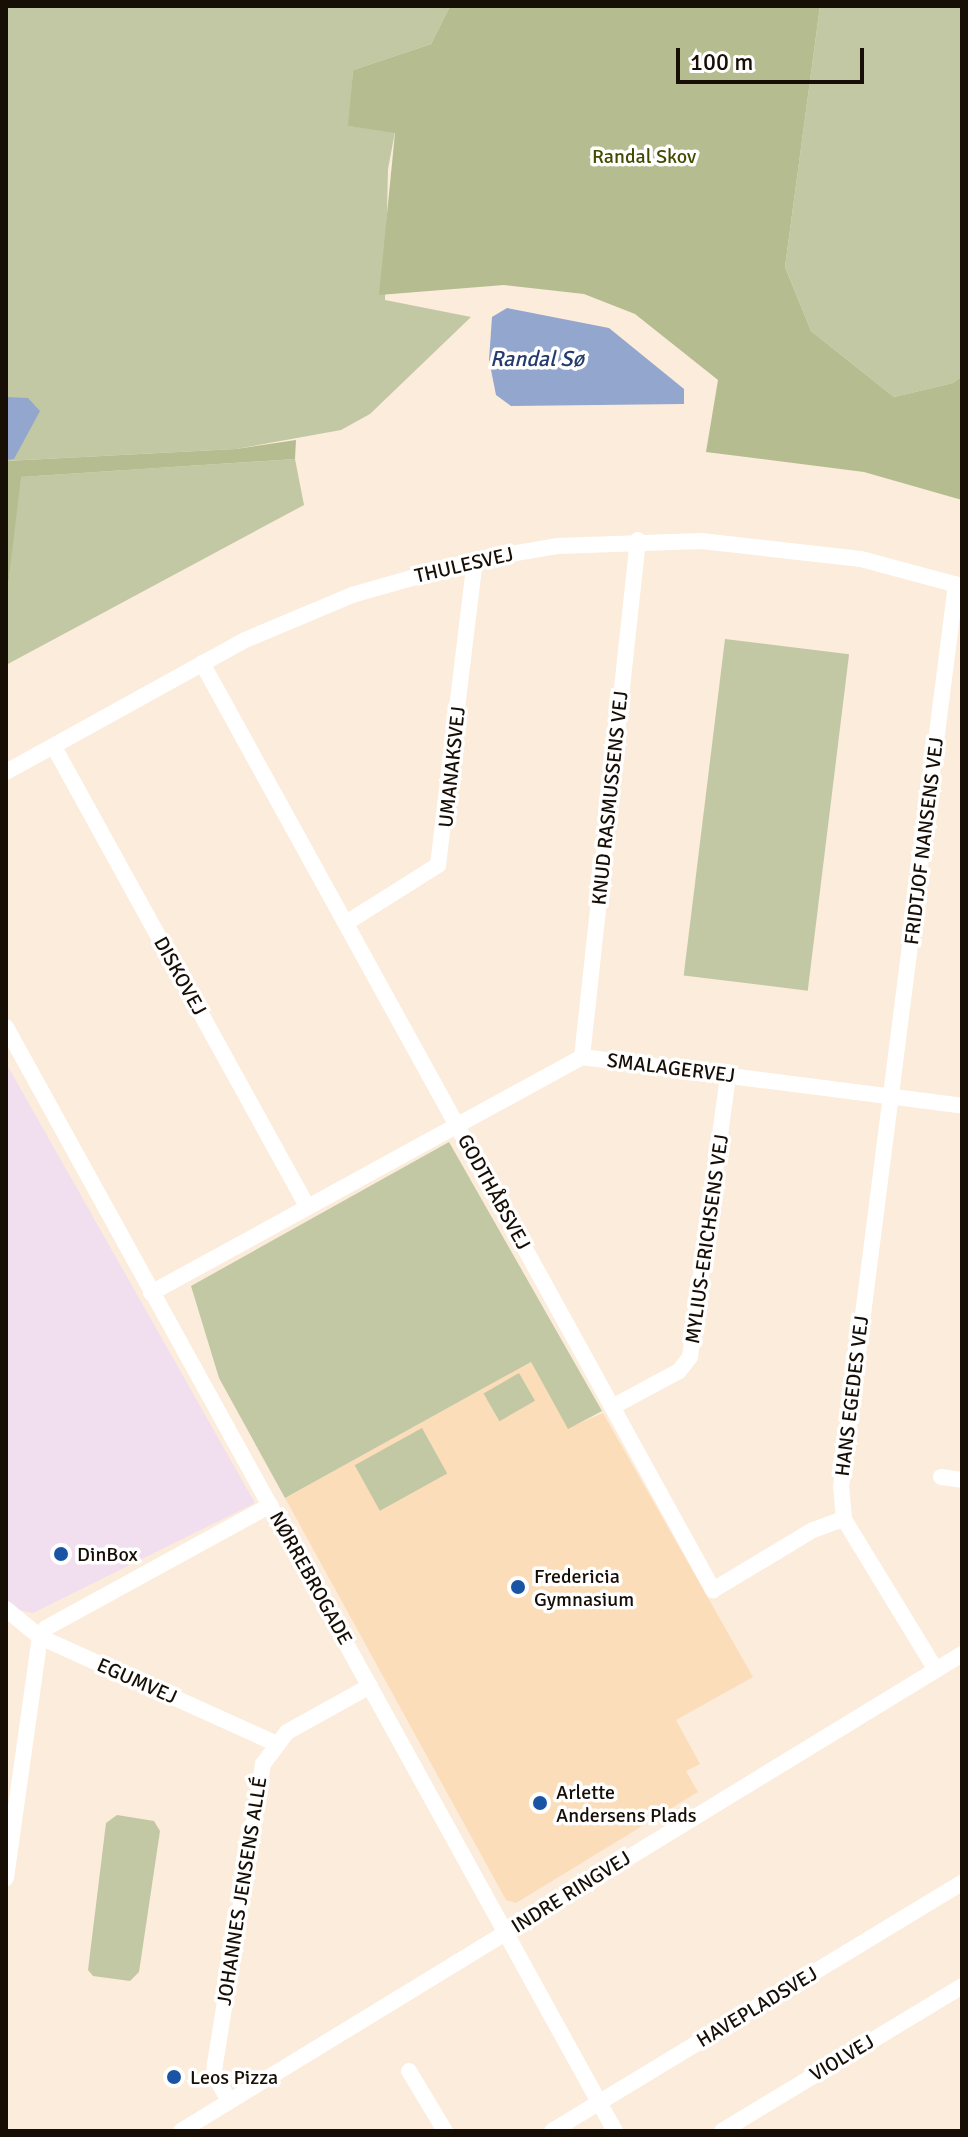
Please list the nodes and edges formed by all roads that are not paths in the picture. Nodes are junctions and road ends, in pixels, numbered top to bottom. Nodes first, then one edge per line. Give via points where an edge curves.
1 (638, 540) junction
2 (475, 560) junction
3 (959, 585) edge
4 (202, 663) junction
5 (54, 747) junction
6 (6, 772) edge
7 (346, 923) junction
8 (6, 1027) edge
9 (582, 1057) junction
10 (728, 1076) junction
11 (891, 1097) junction
12 (962, 1106) edge
13 (457, 1125) junction
14 (307, 1206) junction
15 (151, 1293) junction
16 (612, 1407) junction
17 (941, 1477) dead end
18 (962, 1480) edge
19 (271, 1505) junction
20 (844, 1519) junction
21 (6, 1609) edge
22 (40, 1637) junction
23 (962, 1654) edge
24 (936, 1670) junction
25 (370, 1686) junction
26 (275, 1743) junction
27 (6, 1878) edge
28 (962, 1883) edge
29 (505, 1933) junction
30 (962, 1986) edge
31 (409, 2071) dead end
32 (229, 2101) junction
33 (599, 2103) junction
34 (181, 2131) edge
35 (445, 2131) edge
36 (552, 2131) edge
37 (615, 2131) edge
38 (722, 2131) edge

1 - 2 street, THULESVEJ
1 - 3 street, THULESVEJ via 776,547 861,559
1 - 9 street, KNUD RASMUSSENS VEJ
2 - 4 street, THULESVEJ via 352,595
2 - 7 street, UMANAKSVEJ via 438,865
3 - 11 street, FRIDTJOF NANSENS VEJ
4 - 5 street, THULESVEJ
4 - 7 street, GODTHÅBSVEJ
5 - 6 street, THULESVEJ
5 - 14 street, DISKOVEJ
7 - 13 street, GODTHÅBSVEJ
8 - 15 street, NØRREBROGADE
9 - 10 street, SMALAGERVEJ
9 - 13 street, SMALAGERVEJ
10 - 11 street, SMALAGERVEJ
10 - 16 street, MYLIUS-ERICHSENS VEJ via 690,1357 679,1371
11 - 12 street, SMALAGERVEJ
11 - 20 street, HANS EGEDES VEJ via 841,1487
13 - 14 street, SMALAGERVEJ
13 - 16 street, GODTHÅBSVEJ
14 - 15 street, SMALAGERVEJ
15 - 19 street, NØRREBROGADE
16 - 20 street, GODTHÅBSVEJ via 713,1590 813,1530
17 - 18 street
19 - 22 street via 46,1628
19 - 25 street, NØRREBROGADE
20 - 24 street, HANS EGEDES VEJ
21 - 22 street, EGUMVEJ
22 - 26 street, EGUMVEJ
22 - 27 street
23 - 24 street, INDRE RINGVEJ
24 - 29 street, INDRE RINGVEJ
25 - 26 street
25 - 29 street, NØRREBROGADE
26 - 32 street, JOHANNES JENSENS ALLÉ via 258,1782 215,2064 214,2074
28 - 33 street, HAVEPLADSVEJ
29 - 32 street, INDRE RINGVEJ
29 - 33 street, NØRREBROGADE
30 - 38 street, VIOLVEJ
31 - 35 street
32 - 34 street, INDRE RINGVEJ
33 - 36 street, HAVEPLADSVEJ
33 - 37 street, NØRREBROGADE

